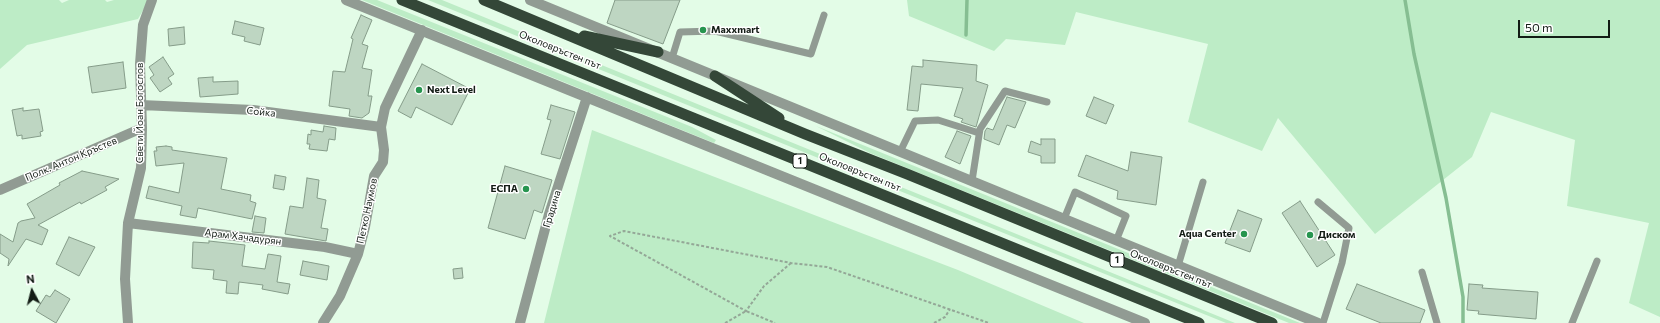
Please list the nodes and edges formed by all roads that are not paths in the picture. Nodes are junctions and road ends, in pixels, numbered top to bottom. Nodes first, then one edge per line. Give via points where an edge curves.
1 (152, 0) edge
2 (346, 0) edge
3 (402, 0) edge
4 (484, 0) edge
5 (530, 0) edge
6 (824, 16) dead end
7 (422, 30) junction
8 (556, 30) junction
9 (658, 52) junction
10 (672, 58) junction
11 (715, 76) junction
12 (587, 97) junction
13 (1047, 102) dead end
14 (140, 105) junction
15 (381, 126) junction
16 (142, 128) junction
17 (979, 133) junction
18 (805, 134) junction
19 (900, 152) junction
20 (972, 181) junction
21 (1203, 182) dead end
22 (0, 190) edge
23 (1318, 202) dead end
24 (1064, 219) junction
25 (128, 223) junction
26 (1116, 240) junction
27 (358, 254) junction
28 (1597, 262) dead end
29 (1178, 266) junction
30 (1422, 272) dead end
31 (128, 323) edge
32 (323, 323) edge
33 (520, 323) edge
34 (1145, 323) edge
35 (1199, 323) edge
36 (1272, 323) edge
37 (1318, 323) edge
38 (1323, 323) edge
39 (1437, 323) edge
40 (1572, 323) edge

1 - 14 street, Свети Йоан Богослов via 143,25
2 - 7 street
3 - 35 highway, Околовръстен път / 1
4 - 8 highway, Околовръстен път / 1
5 - 9 street
6 - 10 lane via 811,54 715,31 680,32
7 - 12 street
7 - 15 street, Петко Наумов via 385,108
8 - 9 highway
8 - 18 highway, Околовръстен път / 1
9 - 10 street
10 - 11 street
11 - 18 highway
11 - 19 street
12 - 33 street, Градина via 550,214
12 - 34 street
13 - 17 lane via 1005,91
14 - 15 street, Сойка via 254,110
14 - 16 street, Свети Йоан Богослов
15 - 27 street, Петко Наумов via 383,162 374,176
16 - 22 street, Полк. Антон Кръстев
16 - 25 street, Свети Йоан Богослов via 141,168
17 - 19 lane via 938,120 915,121
17 - 20 lane
18 - 36 highway, Околовръстен път / 1
19 - 20 street
20 - 24 street
21 - 29 lane
23 - 38 lane via 1349,228 1342,263
24 - 26 street
24 - 26 lane via 1075,192 1126,216
25 - 27 street, Арам Хачадурян via 325,247
25 - 31 street, Свети Йоан Богослов via 125,279
26 - 29 street
27 - 32 street, Петко Наумов via 340,296
28 - 40 lane
29 - 37 street
30 - 39 lane

